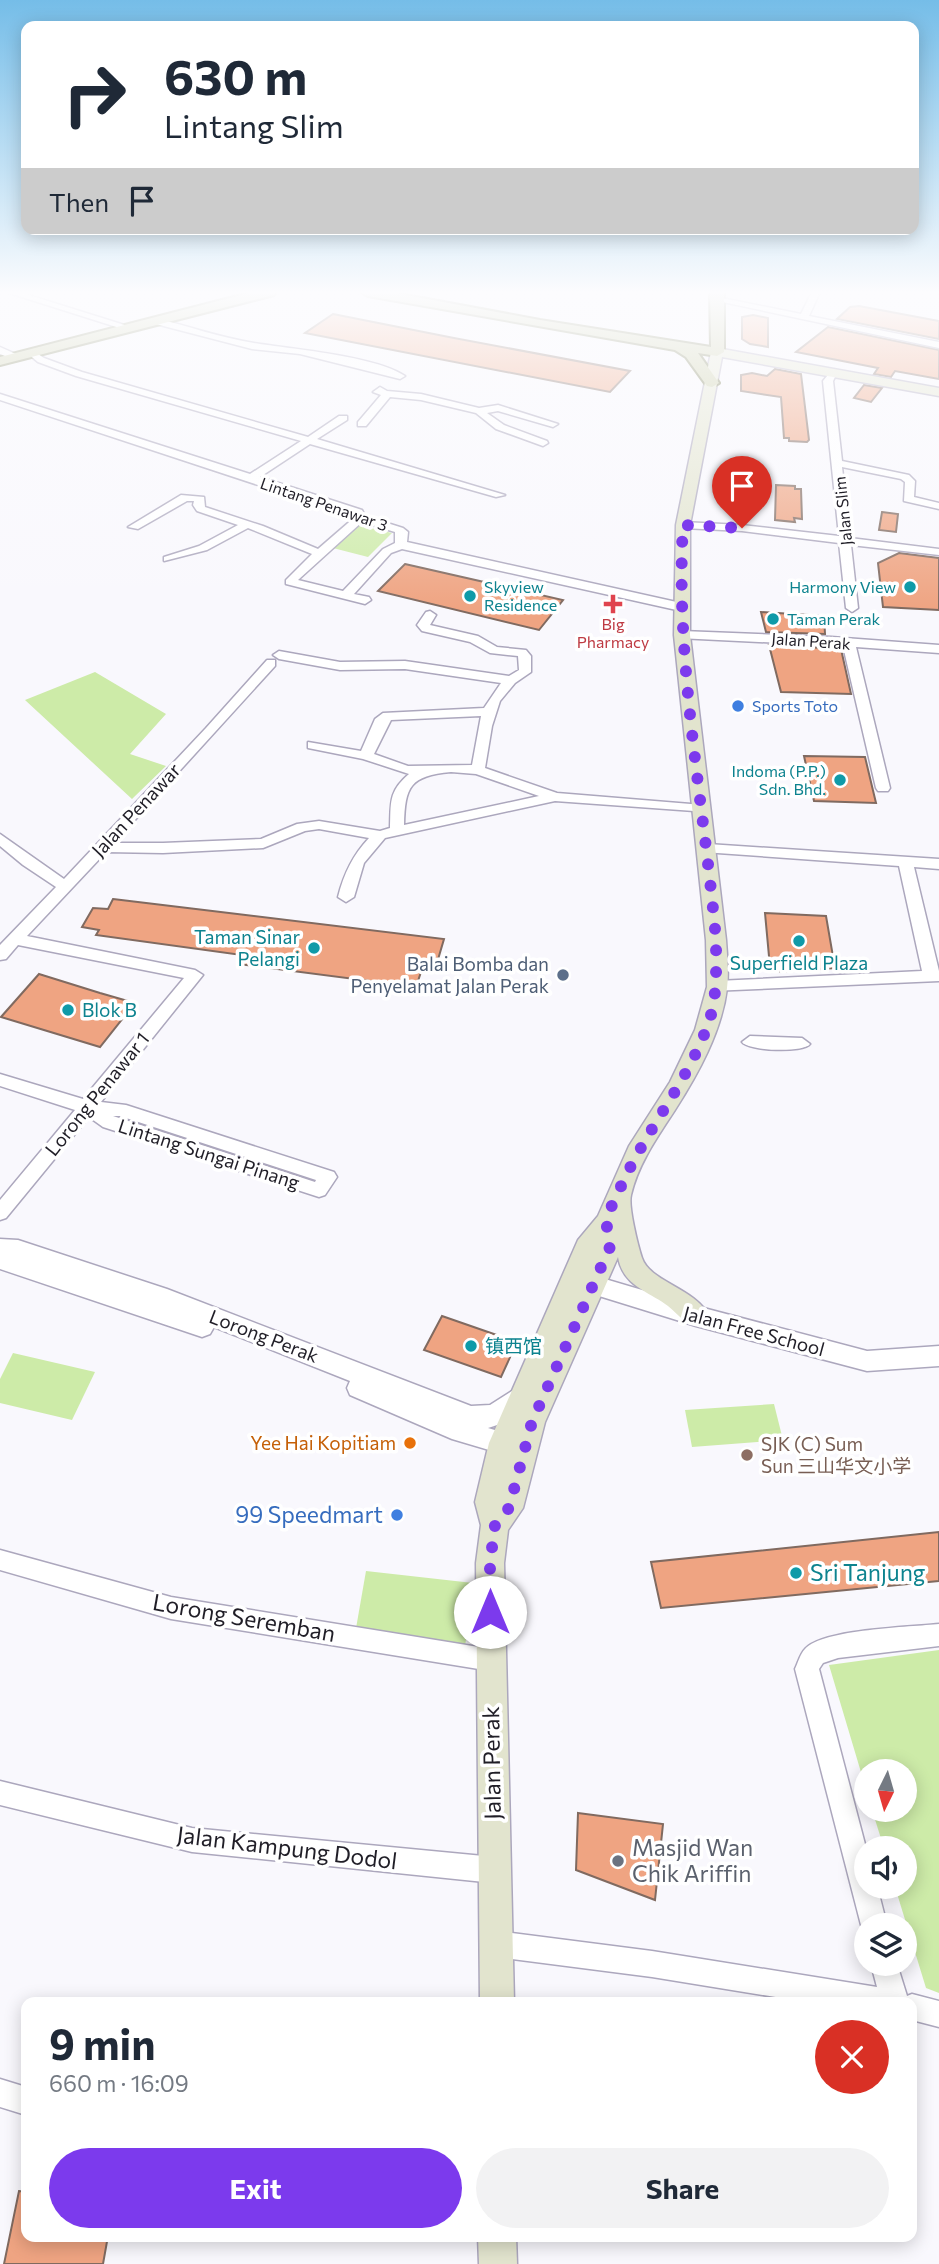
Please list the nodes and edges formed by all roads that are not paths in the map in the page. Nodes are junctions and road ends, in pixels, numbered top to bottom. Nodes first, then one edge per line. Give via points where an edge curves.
1 (2, 398) edge
2 (163, 398) edge
3 (384, 398) edge
4 (424, 398) edge
5 (709, 398) edge
6 (830, 398) edge
7 (479, 411) junction
8 (343, 418) dead end
9 (362, 424) dead end
10 (553, 424) dead end
11 (310, 439) junction
12 (543, 443) dead end
13 (838, 463) junction
14 (251, 478) junction
15 (500, 495) dead end
16 (939, 506) edge
17 (361, 518) junction
18 (683, 523) junction
19 (247, 524) junction
20 (134, 527) dead end
21 (846, 541) junction
22 (401, 545) junction
23 (939, 552) edge
24 (319, 553) junction
25 (168, 559) dead end
26 (346, 595) junction
27 (365, 600) dead end
28 (681, 607) junction
29 (852, 608) dead end
30 (430, 615) dead end
31 (682, 635) junction
32 (849, 643) junction
33 (939, 649) edge
34 (509, 680) junction
35 (489, 712) junction
36 (313, 745) dead end
37 (366, 756) junction
38 (478, 770) junction
39 (421, 771) junction
40 (883, 788) dead end
41 (555, 797) junction
42 (703, 809) junction
43 (397, 830) junction
44 (380, 835) junction
45 (0, 838) edge
46 (100, 847) junction
47 (708, 849) junction
48 (905, 862) junction
49 (939, 864) edge
50 (66, 887) junction
51 (346, 897) dead end
52 (15, 939) junction
53 (0, 955) edge
54 (935, 975) edge
55 (717, 987) junction
56 (750, 1042) dead end
57 (802, 1044) dead end
58 (0, 1080) edge
59 (87, 1107) junction
60 (617, 1194) junction
61 (0, 1213) edge
62 (0, 1248) edge
63 (0, 1260) edge
64 (582, 1282) junction
65 (696, 1316) junction
66 (939, 1356) edge
67 (520, 1397) junction
68 (513, 1446) junction
69 (0, 1560) edge
70 (939, 1635) edge
71 (491, 1660) junction
72 (0, 1793) edge
73 (494, 1870) junction
74 (871, 1913) edge
75 (497, 1944) junction
76 (887, 1976) edge
77 (497, 1997) edge
78 (856, 1997) edge
79 (894, 1997) edge
80 (917, 2008) edge
81 (939, 2014) edge
82 (0, 2093) edge
83 (21, 2099) edge

1 - 14 street, Lintang Penawar 3
2 - 11 street
3 - 9 street
4 - 7 street
5 - 18 main road, Jalan Perak
6 - 13 street, Jalan Slim
7 - 10 street via 498,408
7 - 12 street via 500,426
8 - 11 street
11 - 14 street
11 - 15 street
13 - 16 street via 905,477 910,481 908,499
13 - 21 street, Jalan Slim
14 - 17 street, Lintang Penawar 3 via 358,512
17 - 22 street, Lintang Penawar 3 via 399,530
17 - 24 street
18 - 21 street
18 - 28 main road, Jalan Perak
19 - 20 street via 198,507 201,500 185,497
19 - 24 street
19 - 25 street via 203,548
21 - 23 street
21 - 29 street, Jalan Slim
22 - 26 street via 387,551
22 - 28 street, Lintang Penawar 3
24 - 26 street via 290,582
26 - 27 street
28 - 31 main road, Jalan Perak
30 - 34 street via 423,625 426,628 474,639 494,650 524,654 525,672
31 - 32 street, Jalan Perak
31 - 42 main road, Jalan Perak
32 - 33 street, Jalan Perak
32 - 40 street
34 - 35 street
34 - 46 street, Jalan Penawar via 405,665 340,666 275,659
35 - 37 street via 388,716 382,719
35 - 38 street
36 - 37 street
37 - 39 street
38 - 39 street
38 - 41 street
39 - 43 street via 402,787
41 - 42 street
41 - 43 street
42 - 47 main road, Jalan Perak
43 - 44 street
44 - 46 street via 319,825 263,843
44 - 51 street via 352,869
45 - 50 street
46 - 50 street, Jalan Penawar
47 - 48 street
47 - 55 main road, Jalan Perak
48 - 49 street
48 - 54 street
50 - 52 street, Jalan Penawar
52 - 53 street, Jalan Penawar
52 - 59 street, Lorong Penawar 1 via 195,975
54 - 55 street
55 - 60 main road, Jalan Perak via 706,1030
56 - 57 street
58 - 59 street, Lintang Sungai Pinang
59 - 59 street, Lintang Sungai Pinang via 120,1110 328,1177 319,1190 110,1122
59 - 61 street, Lorong Penawar 1
60 - 64 main road, Jalan Perak via 607,1222 610,1247
60 - 65 main road via 631,1263 640,1276
62 - 67 street, Lorong Perak via 159,1296 470,1417 502,1414
63 - 68 street, Lorong Perak via 191,1323 461,1431
64 - 65 street, Jalan Free School
64 - 67 main road, Jalan Perak
64 - 68 main road, Jalan Perak via 542,1398
65 - 66 street, Jalan Free School via 867,1361
67 - 68 main road, Jalan Perak
68 - 71 main road, Jalan Perak via 489,1502 495,1525 490,1563
69 - 71 street, Lorong Seremban via 171,1608
70 - 74 street via 825,1651 816,1654 807,1669
71 - 73 main road, Jalan Perak
72 - 73 street, Jalan Kampung Dodol via 192,1840
73 - 75 main road, Jalan Perak
75 - 77 main road, Jalan Perak
75 - 78 street
76 - 79 street
80 - 81 street
82 - 83 street

